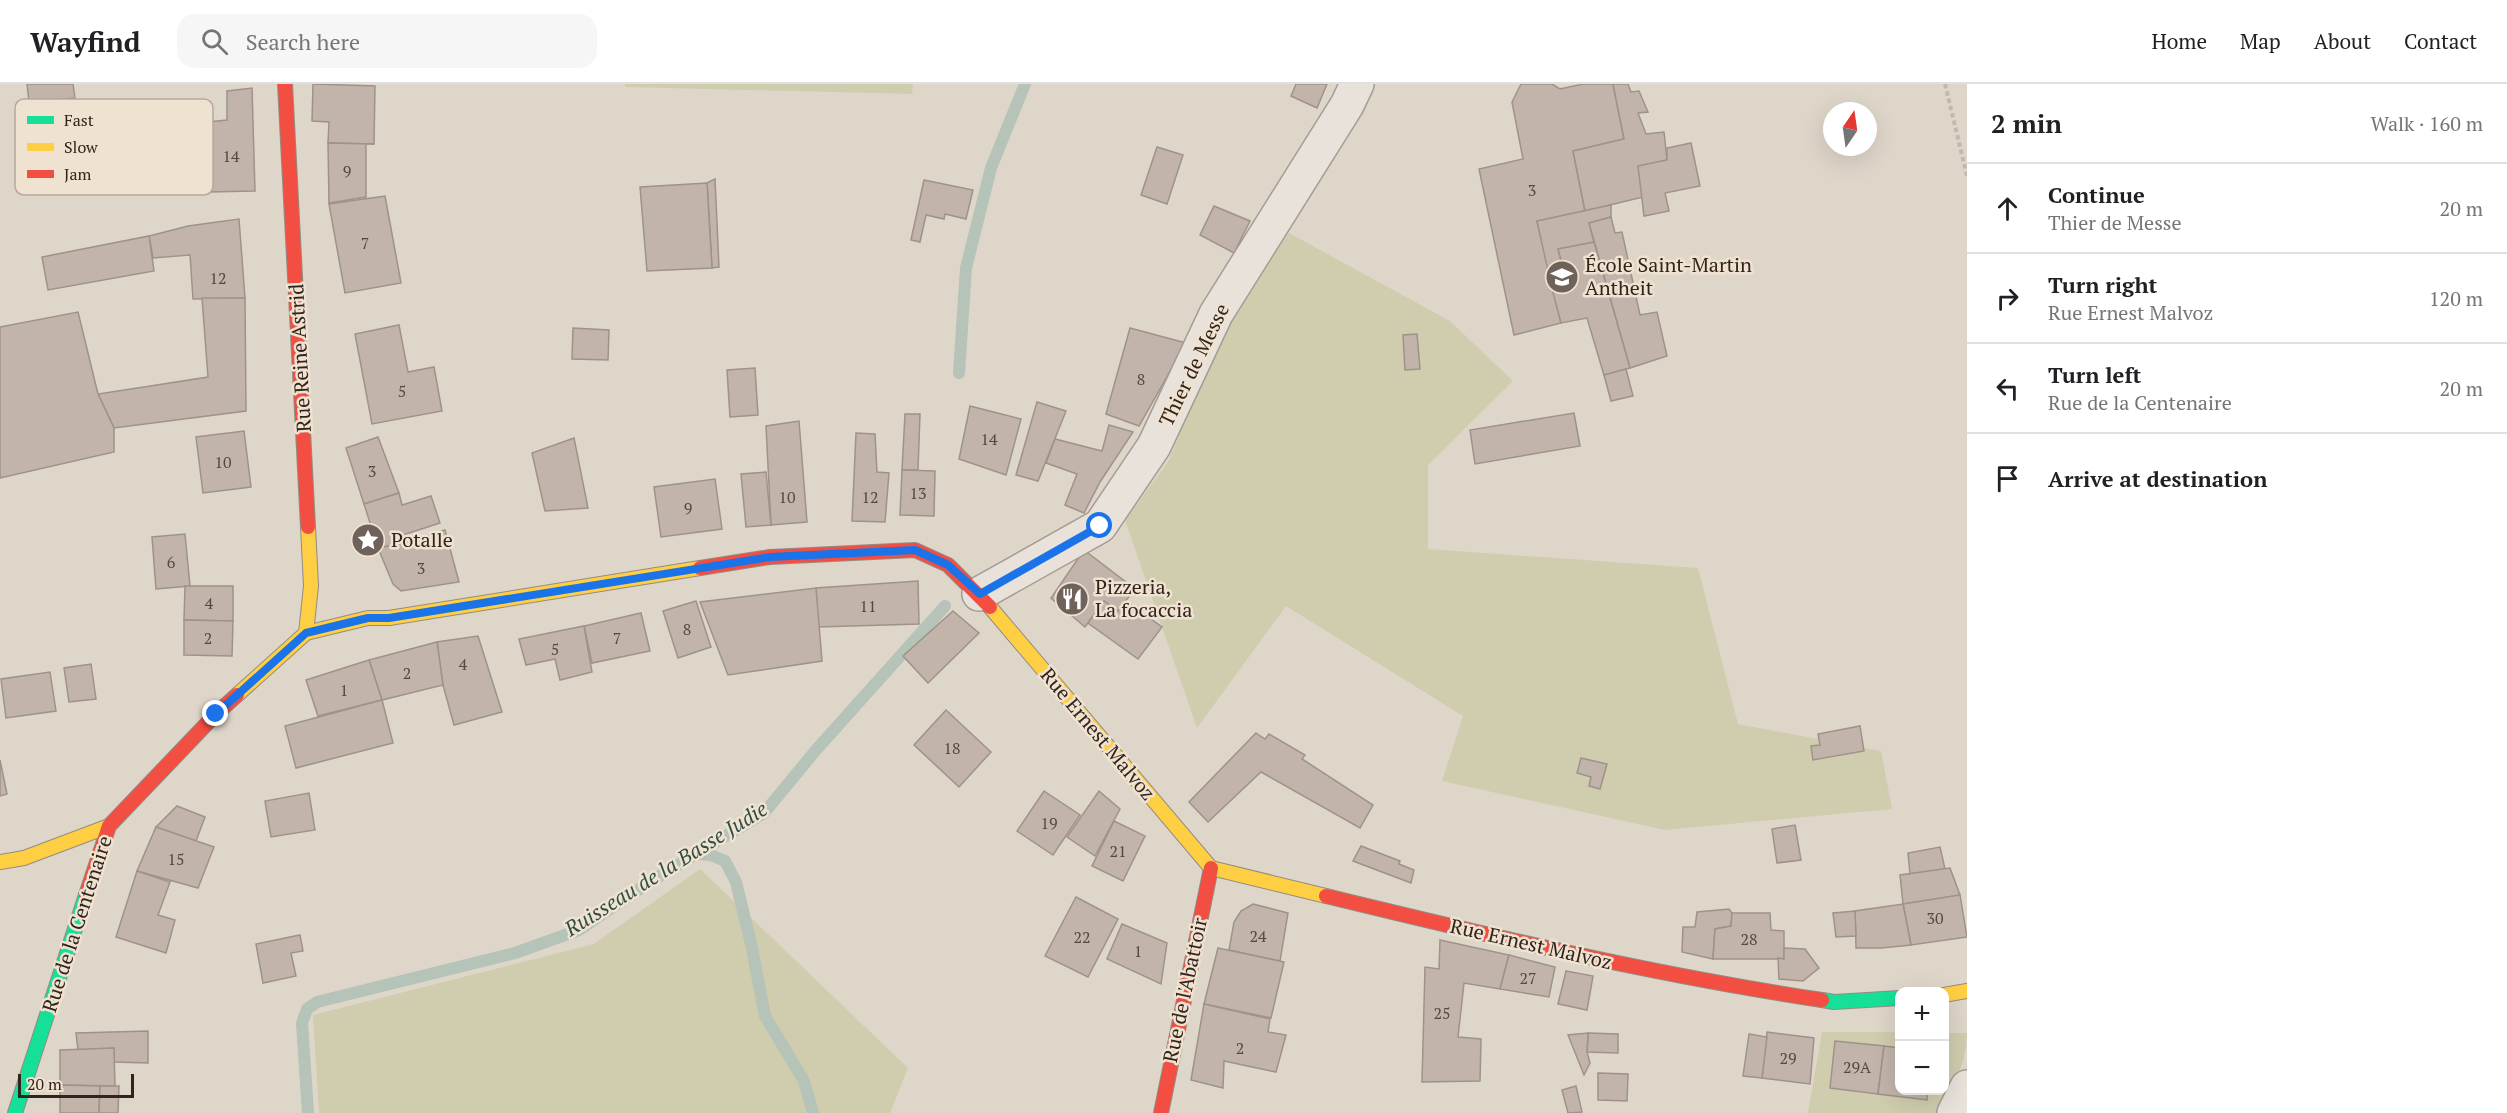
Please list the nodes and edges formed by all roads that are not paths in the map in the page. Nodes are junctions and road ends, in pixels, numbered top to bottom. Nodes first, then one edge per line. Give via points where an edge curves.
1 (285, 84) edge
2 (1357, 84) edge
3 (980, 594) junction
4 (306, 633) junction
5 (109, 826) junction
6 (0, 862) edge
7 (1211, 868) junction
8 (1967, 991) edge
9 (1949, 994) edge
10 (1895, 998) edge
11 (1967, 1087) edge
12 (15, 1113) edge
13 (1161, 1113) edge
14 (1953, 1113) edge

1 - 4 street, Rue Reine Astrid via 311,586
2 - 3 street, Thier de Messe via 1216,314 1154,446 1100,526
3 - 4 street, Rue Ernest Malvoz via 948,565 915,550 770,557 389,618 368,618
3 - 7 street, Rue Ernest Malvoz
4 - 5 street, Rue de la Centenaire via 216,714
5 - 6 street via 24,858
5 - 12 street, Rue de la Centenaire
7 - 10 street, Rue Ernest Malvoz via 1443,924 1734,987 1834,1002
7 - 13 street, Rue de l'Abattoir
8 - 9 street
11 - 14 street

